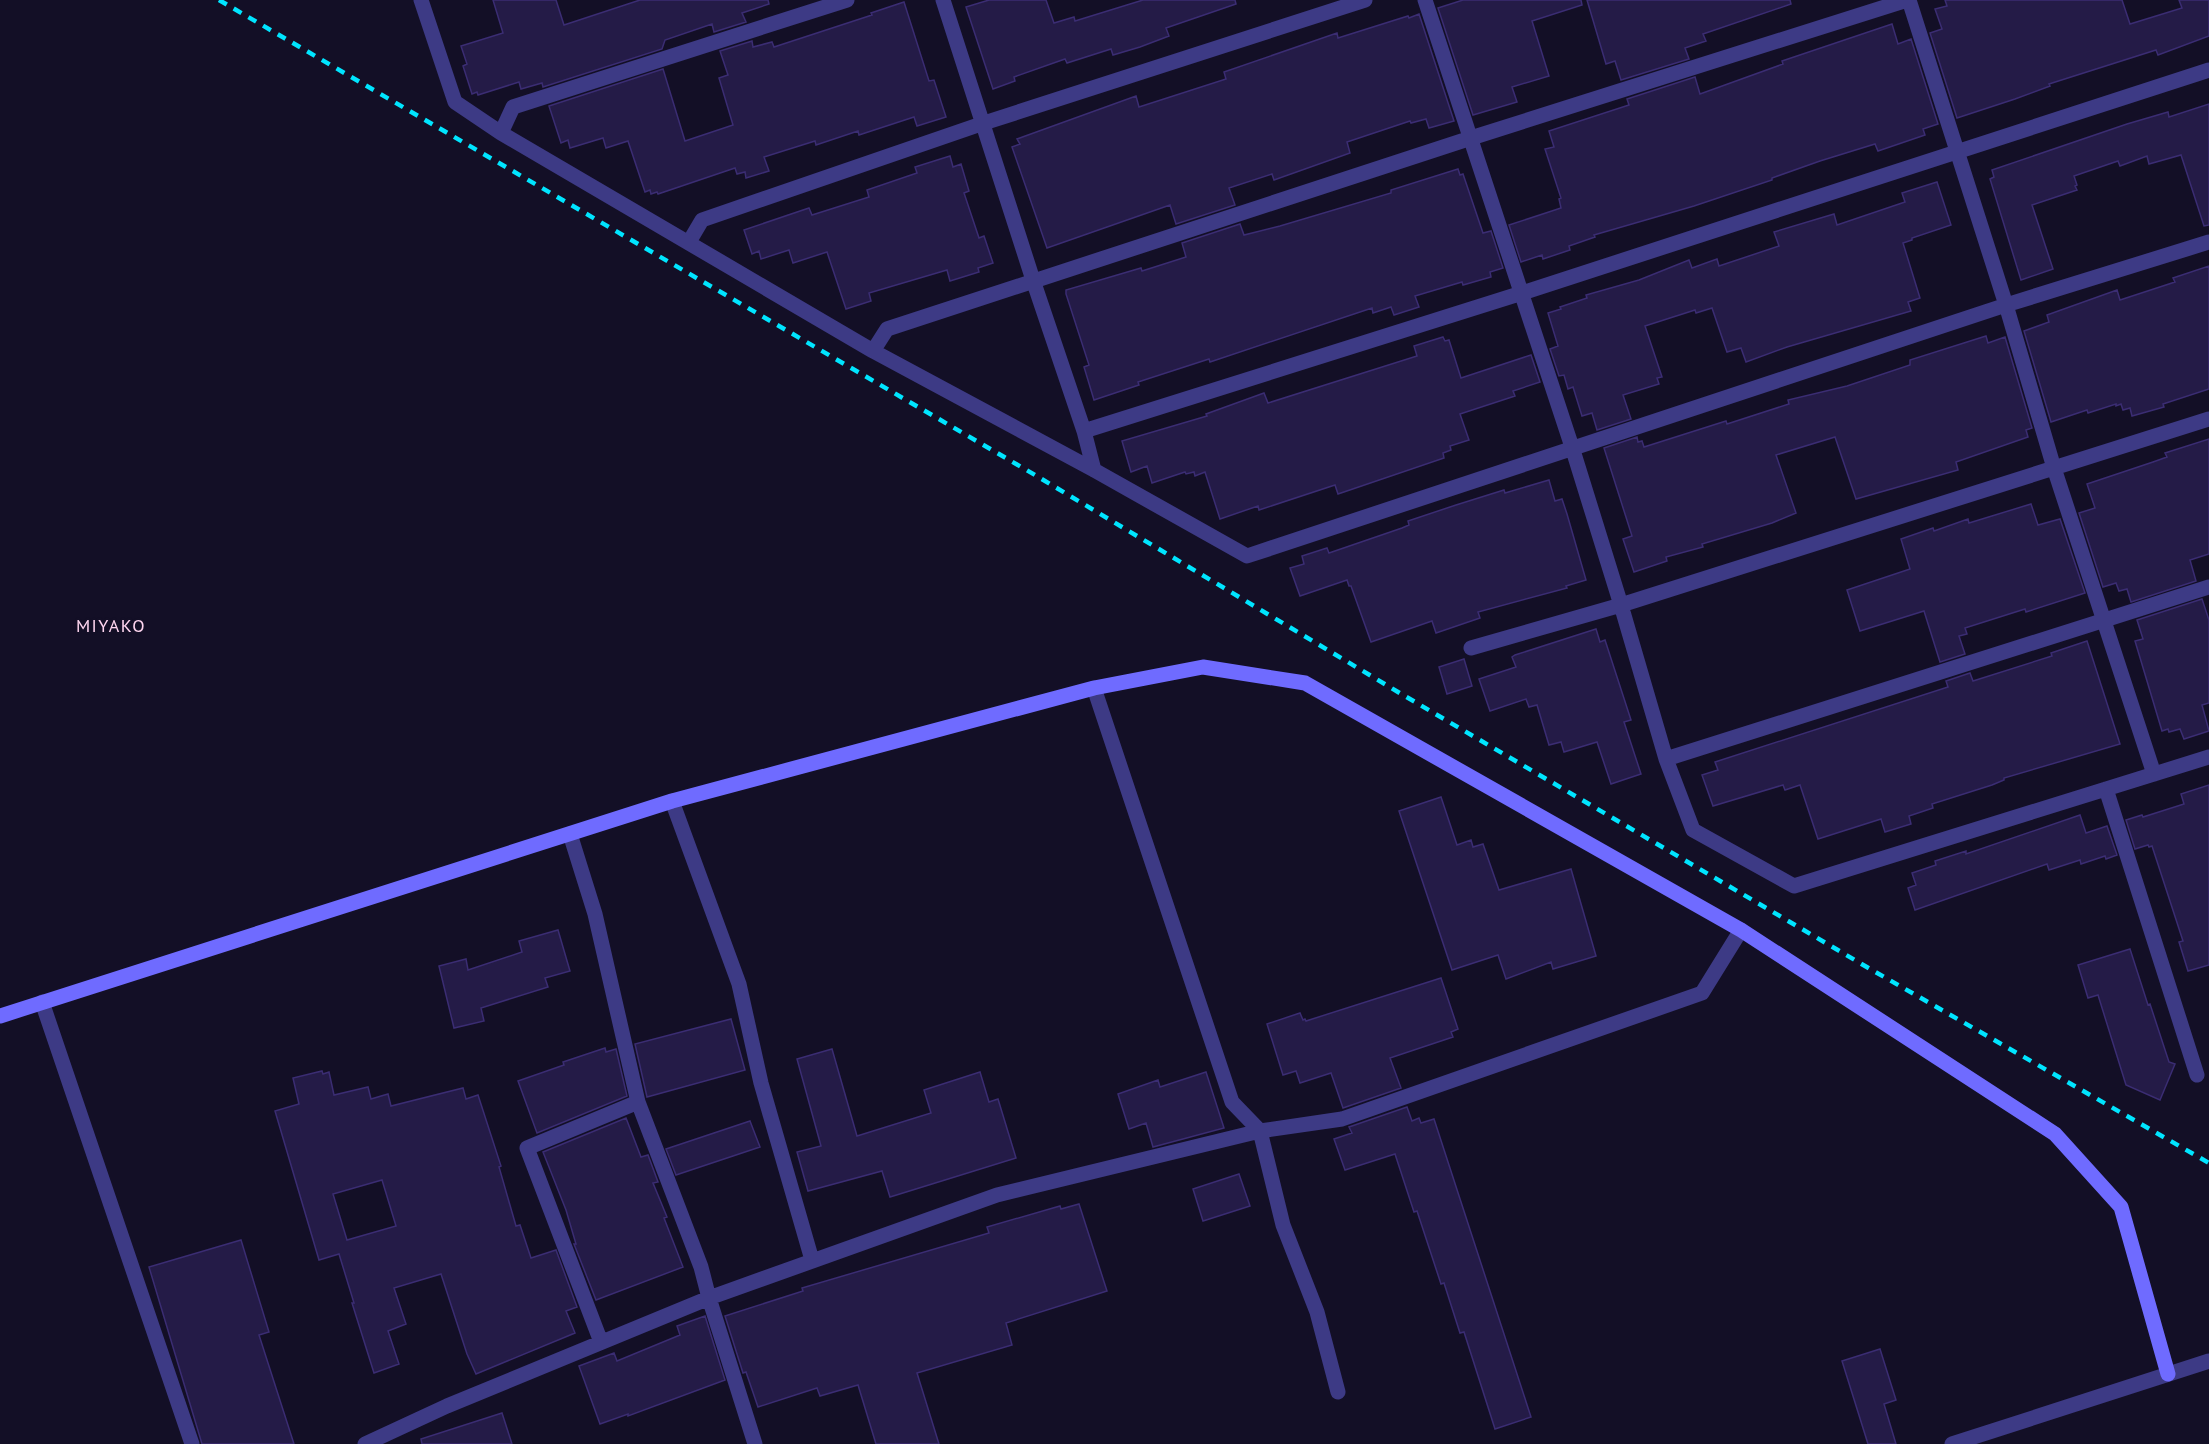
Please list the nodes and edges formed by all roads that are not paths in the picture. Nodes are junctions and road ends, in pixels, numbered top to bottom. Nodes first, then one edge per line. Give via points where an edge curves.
1 (421, 0) edge
2 (847, 0) edge
3 (943, 0) edge
4 (1365, 0) edge
5 (1425, 0) edge
6 (1908, 0) edge
7 (2209, 70) edge
8 (984, 123) junction
9 (501, 134) junction
10 (1471, 138) junction
11 (1957, 152) junction
12 (689, 242) junction
13 (2209, 242) edge
14 (1033, 280) junction
15 (1522, 293) junction
16 (2006, 305) junction
17 (873, 351) junction
18 (2209, 419) edge
19 (1084, 431) junction
20 (1572, 447) junction
21 (2054, 468) junction
22 (1094, 470) junction
23 (2209, 587) edge
24 (1621, 605) junction
25 (2104, 621) junction
26 (1471, 648) dead end
27 (1094, 688) junction
28 (2209, 757) edge
29 (1666, 759) junction
30 (2154, 774) junction
31 (2106, 789) junction
32 (672, 801) junction
33 (570, 834) junction
34 (1741, 930) junction
35 (42, 1002) junction
36 (0, 1016) edge
37 (2197, 1075) dead end
38 (638, 1102) junction
39 (1260, 1131) junction
40 (812, 1260) junction
41 (709, 1298) junction
42 (601, 1342) junction
43 (2209, 1360) edge
44 (2168, 1374) junction
45 (1338, 1392) dead end
46 (393, 1438) edge
47 (192, 1444) edge
48 (364, 1444) edge
49 (755, 1444) edge
50 (1953, 1444) edge

1 - 9 street via 455,102
2 - 9 street via 513,107
3 - 8 street
4 - 8 street
5 - 10 street
6 - 10 street
6 - 11 street
7 - 11 street
8 - 12 street via 702,220
8 - 14 street
9 - 12 street
10 - 14 street
10 - 15 street
11 - 15 street
11 - 16 street
12 - 17 street
13 - 16 street
14 - 17 street via 887,329
14 - 19 street
15 - 19 street
15 - 20 street
16 - 20 street
16 - 21 street
17 - 22 street
18 - 21 street
19 - 22 street
20 - 22 street via 1246,556
20 - 24 street
21 - 24 street
21 - 25 street
23 - 25 street
24 - 26 street
24 - 29 street
25 - 29 street
25 - 30 street
27 - 32 street
27 - 34 street via 1203,667 1305,683
27 - 39 street via 1232,1102
28 - 30 street
29 - 31 street via 1693,830 1794,886
30 - 31 street
31 - 37 street
32 - 33 street
32 - 40 street via 738,984 761,1083
33 - 35 street
33 - 38 street via 596,914
34 - 39 street via 1702,993 1342,1119
34 - 44 street via 2055,1134 2121,1207
35 - 36 street
35 - 47 street
38 - 41 street via 701,1267
38 - 42 street via 527,1148
39 - 40 street via 997,1195
39 - 45 street via 1283,1225 1317,1312
40 - 41 street
41 - 42 street
41 - 49 street
42 - 46 street via 447,1406
43 - 44 street
44 - 50 street
46 - 48 street

